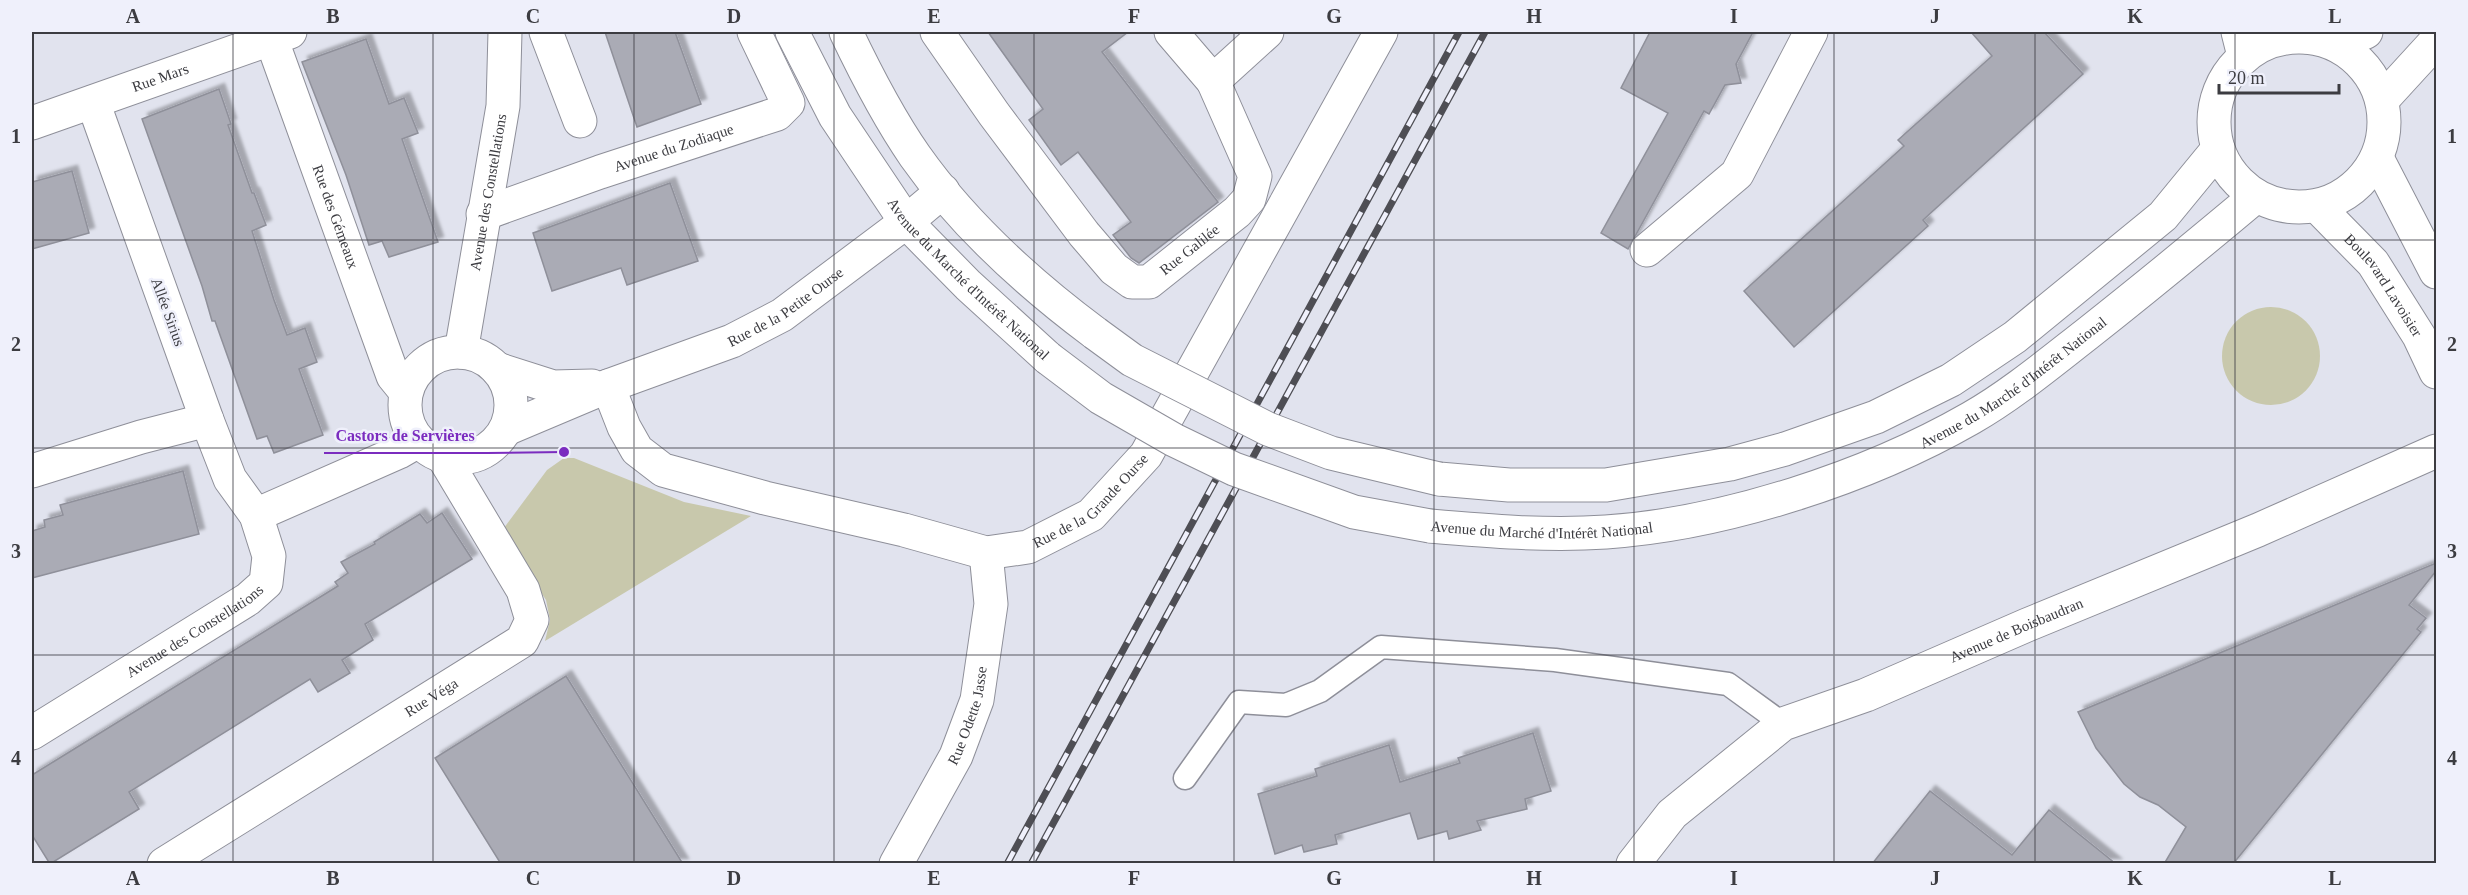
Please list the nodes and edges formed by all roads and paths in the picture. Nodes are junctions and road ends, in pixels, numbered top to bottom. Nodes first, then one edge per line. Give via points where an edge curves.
1 (505, 32) edge
2 (546, 32) edge
3 (754, 32) edge
4 (792, 32) edge
5 (846, 32) edge
6 (937, 32) edge
7 (1171, 32) edge
8 (1267, 32) edge
9 (1381, 32) edge
10 (1811, 32) edge
11 (2366, 32) edge
12 (280, 35) edge
13 (2316, 38) edge
14 (2436, 41) edge
15 (2241, 44) edge
16 (1212, 81) junction
17 (2382, 100) junction
18 (93, 102) junction
19 (580, 121) dead end
20 (32, 123) edge
21 (2218, 149) junction
22 (2377, 158) junction
23 (943, 191) junction
24 (2256, 196) junction
25 (2317, 206) junction
26 (483, 214) junction
27 (906, 222) junction
28 (1647, 250) dead end
29 (2436, 272) edge
30 (461, 352) junction
31 (497, 369) junction
32 (2436, 372) edge
33 (608, 386) junction
34 (406, 392) junction
35 (207, 420) junction
36 (506, 429) junction
37 (431, 449) junction
38 (2436, 451) edge
39 (32, 471) edge
40 (256, 514) junction
41 (986, 553) junction
42 (1783, 724) junction
43 (32, 733) edge
44 (1185, 778) dead end
45 (164, 864) edge
46 (896, 864) edge
47 (1633, 864) edge

1 - 26 street, Avenue des Constellations via 503,106
2 - 19 street
3 - 26 street, Avenue du Zodiaque via 788,103 777,114
4 - 27 street, Avenue du Marché d'Intérêt National via 835,116
5 - 23 street via 915,156
6 - 16 street, Rue Galilée via 1084,234 1114,270 1132,282 1149,282 1237,213 1249,199 1255,176
7 - 16 street, Rue Galilée
8 - 16 street
9 - 41 street, Rue de la Grande Ourse via 1146,455 1091,515 1028,548
10 - 28 street via 1737,174
11 - 13 street
12 - 18 street, Rue Mars
12 - 34 street, Rue des Gémeaux via 393,376
13 - 15 street
13 - 17 street via 2365,68
14 - 17 street
15 - 21 street via 2223,82 2214,115
17 - 22 street via 2384,129
18 - 20 street, Rue Mars
18 - 35 street, Allée Sirius
21 - 23 street, bridge via 2163,216 2015,337 1951,380 1876,417 1785,449 1730,464 1606,485 1509,485 1439,478 1331,453 1268,429 1132,360 1095,333 1031,282
21 - 24 street via 2232,176
22 - 25 street via 2353,189
22 - 29 street
23 - 27 street, Rue de la Petite Ourse
24 - 25 street via 2286,207
24 - 27 street, Avenue du Marché d'Intérêt National, bridge via 2050,363 1972,418 1890,458 1808,489 1685,522 1606,532 1504,532 1430,526 1354,512 1234,469 1173,440 1110,403 1048,358
25 - 32 street, Boulevard Lavoisier via 2373,263 2419,336
26 - 30 street, Avenue des Constellations
27 - 33 street, Rue de la Petite Ourse via 782,315 732,341
30 - 31 street via 486,360
30 - 34 street via 432,358 411,378
31 - 33 street, Rue de la Petite Ourse via 553,387
31 - 36 street via 511,397
33 - 36 street, Rue de la Petite Ourse
33 - 41 street, Rue de la Grande Ourse via 637,450 663,470
34 - 37 street via 404,410 409,426
35 - 39 street
35 - 40 street, Allée Sirius via 230,479
36 - 37 street via 495,444 462,459
37 - 40 street via 399,452
37 - 45 street, Rue Véga via 523,591 532,620 522,641
38 - 42 street, Avenue de Boisbaudran via 1866,695
40 - 43 street, Avenue des Constellations via 269,556 266,583 248,599
41 - 46 street, Rue Odette Jasse via 991,604 977,700 956,756
42 - 44 lane via 1728,684 1555,660 1381,647 1320,691 1286,705 1239,702
42 - 47 street, Avenue de Boisbaudran via 1672,814

